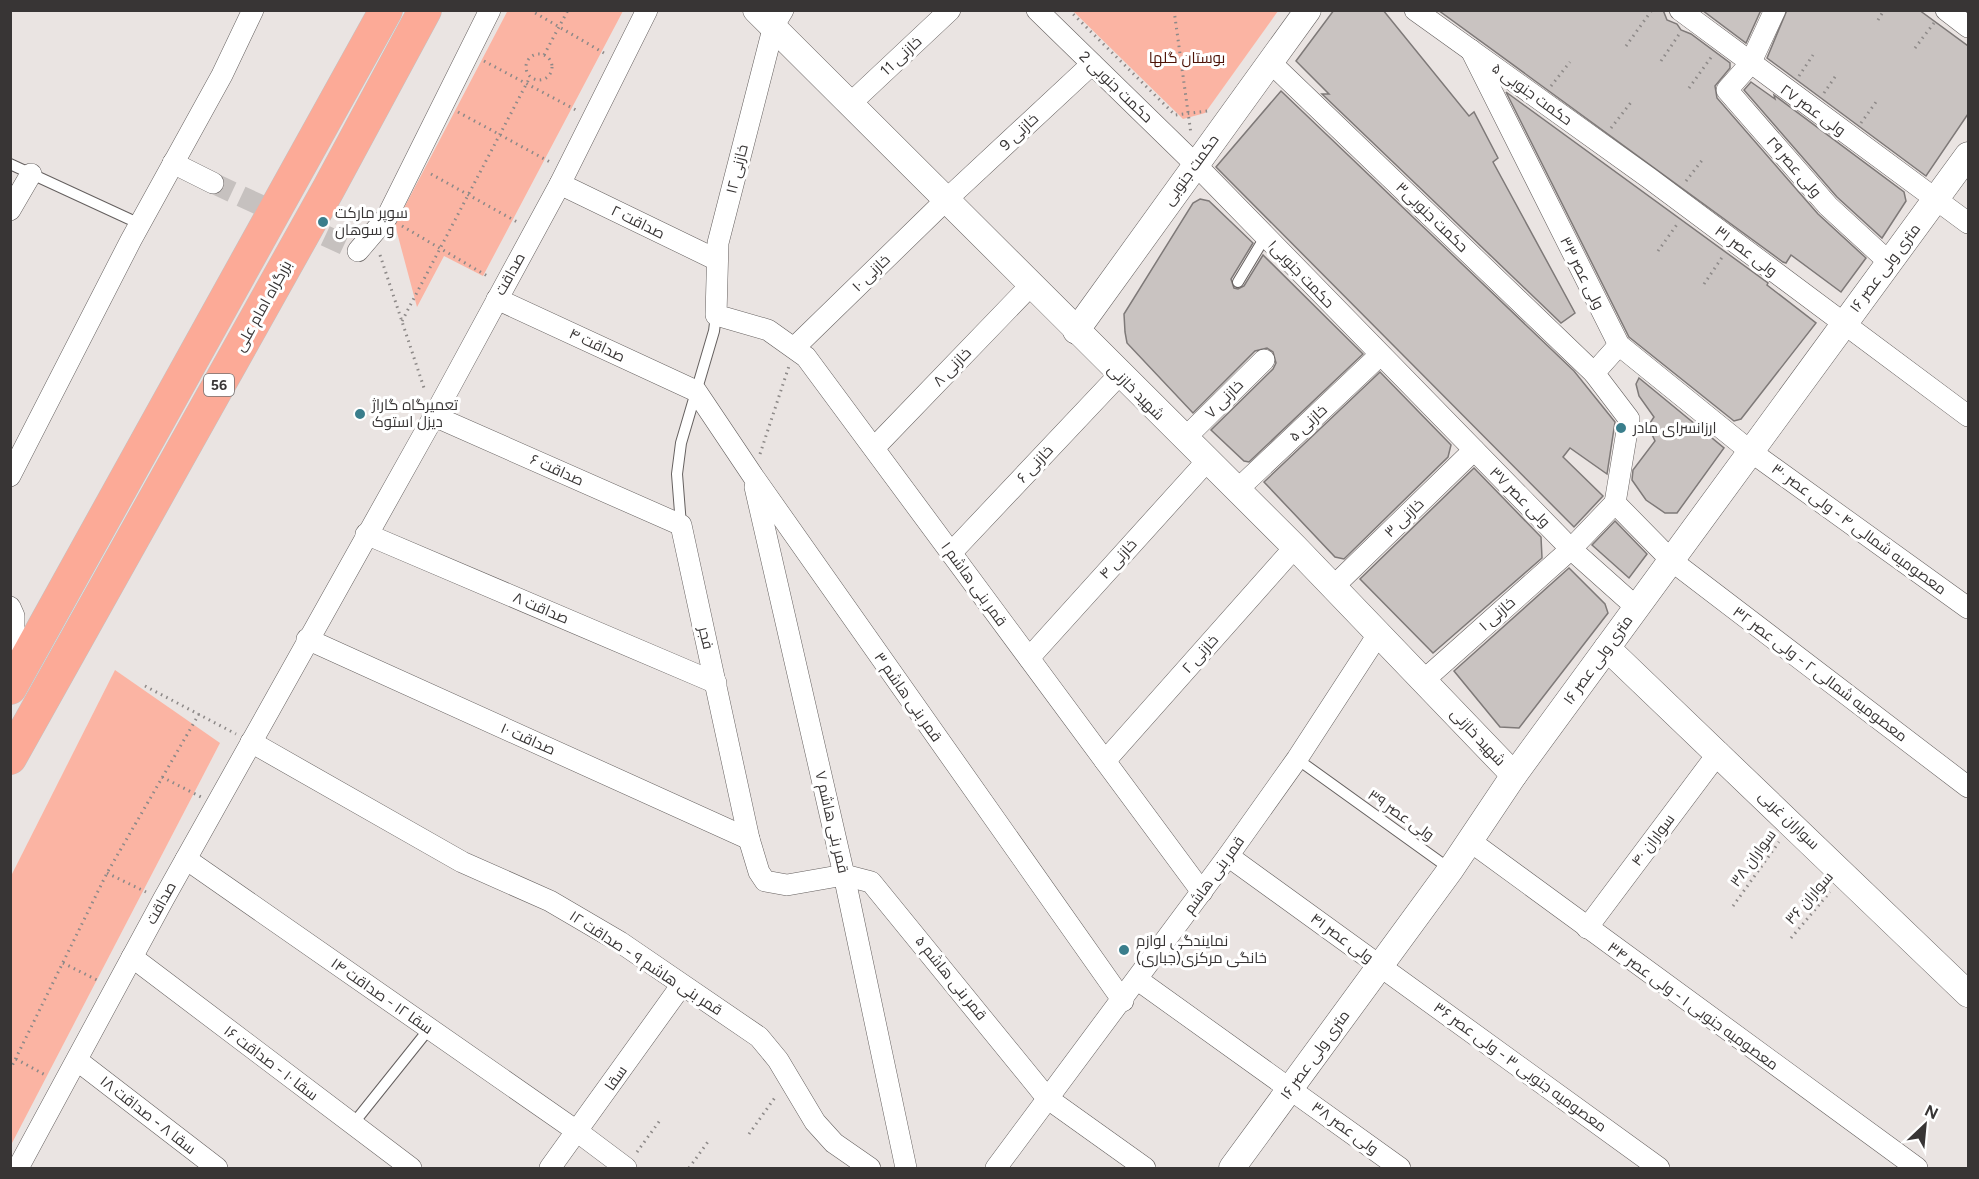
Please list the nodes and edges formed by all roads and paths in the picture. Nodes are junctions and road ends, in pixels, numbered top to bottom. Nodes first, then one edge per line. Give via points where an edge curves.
1 (253, 10) edge
2 (387, 10) edge
3 (425, 10) edge
4 (490, 10) edge
5 (530, 10) edge
6 (568, 10) edge
7 (647, 10) edge
8 (950, 10) edge
9 (1037, 10) edge
10 (1069, 10) edge
11 (1174, 10) edge
12 (1308, 10) edge
13 (1415, 10) edge
14 (1652, 10) edge
15 (1775, 10) edge
16 (1884, 10) edge
17 (771, 15) edge
18 (1685, 15) edge
19 (1941, 15) edge
20 (1878, 20) dead end
21 (559, 27) junction
22 (1968, 27) edge
23 (1722, 43) junction
24 (1626, 45) dead end
25 (1915, 48) dead end
26 (1471, 50) junction
27 (469, 53) junction
28 (544, 55) junction
29 (1661, 61) dead end
30 (621, 62) junction
31 (1270, 62) junction
32 (1570, 62) dead end
33 (1092, 64) junction
34 (1750, 64) junction
35 (530, 77) junction
36 (526, 84) junction
37 (1689, 88) dead end
38 (1541, 100) junction
39 (1632, 101) dead end
40 (852, 102) junction
41 (443, 104) junction
42 (1213, 110) dead end
43 (1188, 115) junction
44 (592, 118) junction
45 (500, 135) junction
46 (1600, 143) junction
47 (1968, 155) edge
48 (1703, 159) dead end
49 (173, 163) junction
50 (10, 164) edge
51 (1195, 164) junction
52 (413, 165) junction
53 (31, 174) junction
54 (563, 177) junction
55 (1649, 178) joint
56 (213, 183) tunnel mouth
57 (468, 195) junction
58 (947, 199) junction
59 (1936, 199) junction
60 (1681, 202) junction
61 (10, 210) edge
62 (387, 217) junction
63 (1968, 223) edge
64 (140, 224) junction
65 (534, 231) junction
66 (1265, 237) junction
67 (1733, 242) junction
68 (440, 248) junction
69 (358, 251) dead end
70 (1658, 251) dead end
71 (717, 260) junction
72 (1890, 263) junction
73 (1238, 282) dead end
74 (1704, 284) dead end
75 (1031, 285) junction
76 (500, 292) junction
77 (716, 315) junction
78 (402, 321) junction
79 (1843, 324) junction
80 (1076, 331) junction
81 (1618, 345) junction
82 (795, 347) junction
83 (1380, 355) junction
84 (1264, 360) dead end
85 (1594, 373) junction
86 (1119, 375) junction
87 (1408, 384) joint
88 (696, 391) junction
89 (434, 416) junction
90 (1968, 416) edge
91 (1184, 439) junction
92 (874, 448) junction
93 (1474, 450) junction
94 (1750, 451) junction
95 (1207, 461) junction
96 (753, 476) junction
97 (10, 477) edge
98 (1237, 490) junction
99 (1615, 503) junction
100 (681, 525) junction
101 (366, 534) junction
102 (1295, 548) junction
103 (1571, 549) junction
104 (951, 553) junction
105 (1672, 561) junction
106 (1334, 587) junction
107 (10, 607) edge
108 (1636, 607) junction
109 (1968, 608) edge
110 (1379, 633) junction
111 (308, 639) junction
112 (1607, 648) junction
113 (1029, 658) junction
114 (1424, 680) junction
115 (716, 683) junction
116 (12, 685) edge
117 (145, 686) dead end
118 (199, 714) junction
119 (251, 742) junction
120 (1719, 752) junction
121 (10, 758) edge
122 (1297, 759) junction
123 (1105, 761) junction
124 (1514, 775) junction
125 (162, 777) junction
126 (1968, 787) edge
127 (216, 805) junction
128 (1792, 824) junction
129 (749, 839) junction
130 (1470, 841) junction
131 (1228, 856) junction
132 (186, 859) junction
133 (1450, 869) junction
134 (107, 873) junction
135 (844, 875) junction
136 (1845, 875) junction
137 (1202, 892) junction
138 (163, 900) junction
139 (1733, 906) dead end
140 (1587, 928) junction
141 (1791, 938) dead end
142 (132, 957) junction
143 (63, 963) junction
144 (1380, 966) junction
145 (1138, 980) junction
146 (681, 986) junction
147 (115, 989) junction
148 (1968, 994) edge
149 (1123, 1001) junction
150 (429, 1029) junction
151 (16, 1059) junction
152 (78, 1061) junction
153 (10, 1070) edge
154 (790, 1078) junction
155 (64, 1085) junction
156 (1291, 1088) junction
157 (1047, 1098) junction
158 (661, 1119) dead end
159 (353, 1124) junction
160 (578, 1132) junction
161 (749, 1134) dead end
162 (710, 1139) dead end
163 (18, 1168) edge
164 (218, 1168) edge
165 (411, 1168) edge
166 (550, 1168) edge
167 (626, 1168) edge
168 (689, 1168) edge
169 (870, 1168) edge
170 (906, 1168) edge
171 (996, 1168) edge
172 (1145, 1168) edge
173 (1232, 1168) edge
174 (1400, 1168) edge
175 (1659, 1168) edge
176 (1917, 1168) edge

1 - 49 street
2 - 116 highway, 56
3 - 121 highway, بزرگراه امام علی / 56 via 330,188
4 - 27 street
5 - 21 path
6 - 21 path
7 - 30 street, صداقت
8 - 40 street, خازنی 11
9 - 33 street, حکمت جنوبی 2
10 - 43 path via 1175,115
11 - 43 path
12 - 31 street, حکمت جنوبی
13 - 26 street, حکمت جنوبی ۵
14 - 24 path
15 - 34 street
16 - 20 path
17 - 40 street, شهید خازنی
17 - 71 street, خازنی ۱۲
18 - 23 street, ولی عصر ۲۷
18 - 29 path
19 - 22 street
19 - 25 path
21 - 28 path
21 - 30 path
23 - 34 street, ولی عصر ۲۷
23 - 37 path
26 - 38 street, حکمت جنوبی ۵
26 - 81 street, ولی عصر ۳۳
27 - 36 path
27 - 41 street
28 - 35 path via 535,54 528,60 526,69
28 - 35 path via 551,61 552,70 547,78
30 - 44 street, صداقت
31 - 51 street, حکمت جنوبی
31 - 85 street, حکمت جنوبی۳
32 - 38 path
33 - 51 street, حکمت جنوبی 2
33 - 58 street, خازنی 9
34 - 59 street, ولی عصر ۲۷
34 - 72 street, ولی عصر ۲۹ via 1727,90 1828,206
35 - 36 path
36 - 44 path
36 - 45 path
38 - 46 street, حکمت جنوبی ۵
39 - 46 path
40 - 58 street, شهید خازنی
41 - 45 path
41 - 52 street
42 - 43 path
43 - 51 path
44 - 54 street, صداقت
45 - 54 path
45 - 57 path
46 - 55 street, حکمت جنوبی ۵
47 - 59 street, ۱۶ متری ولی عصر
48 - 60 path
49 - 56 street
49 - 64 street
50 - 53 lane
51 - 66 street, حکمت جنوبی۱
51 - 80 street, حکمت جنوبی
52 - 57 path
52 - 62 street
53 - 61 street
53 - 64 lane
54 - 65 street, صداقت
54 - 71 street, صداقت ۲
55 - 60 street, ولی عصر ۳۱
57 - 65 path
57 - 68 path
58 - 75 street, شهید خازنی
58 - 82 street, خازنی ۱۰
59 - 63 street, ولی عصر ۲۷
59 - 72 street, ۱۶ متری ولی عصر
60 - 67 street, ولی عصر ۳۱
60 - 70 path
62 - 68 path
62 - 69 street
62 - 78 path via 379,232 379,249
64 - 97 street
65 - 76 street, صداقت
66 - 73 lane
66 - 83 street, حکمت جنوبی۱
67 - 74 path
67 - 79 street, ولی عصر ۳۱
68 - 76 path
68 - 78 path
71 - 77 street, خازنی ۱۲
72 - 79 street, ۱۶ متری ولی عصر
75 - 80 street, شهید خازنی
75 - 92 street, خازنی ۸
76 - 88 street, صداقت ۴
76 - 89 street, صداقت
77 - 82 street, قمر بنی هاشم ۱ via 768,330
77 - 88 lane, فجر
78 - 89 path
79 - 90 street, ولی عصر ۳۱
79 - 94 street, ۱۶ متری ولی عصر
80 - 86 street, شهید خازنی
81 - 85 street
81 - 94 street, ولی عصر ۳۳
82 - 92 street, قمر بنی هاشم ۱
82 - 96 path
83 - 87 street, حکمت جنوبی۱
83 - 98 street, خازنی ۵
84 - 91 street, خازنی ۷
85 - 99 street, حکمت جنوبی۳ via 1629,419
86 - 91 street, شهید خازنی
86 - 104 street, خازنی ۶
87 - 93 street, ولی عصر ۳۷
88 - 96 street, قمر بنی هاشم ۳
88 - 100 lane, فجر via 681,443 677,474
89 - 100 street, صداقت ۶
89 - 101 street, صداقت
91 - 95 street, شهید خازنی
92 - 104 street, قمر بنی هاشم ۱
93 - 103 street, ولی عصر ۳۷
93 - 106 street, خازنی ۳
94 - 105 street, ۱۶ متری ولی عصر
94 - 109 street, معصومیه شمالی ۴ - ولی عصر ۳۰
95 - 98 street, شهید خازنی
95 - 113 street, خازنی ۴
96 - 135 street, قمر بنی هاشم ۷
96 - 149 street, قمر بنی هاشم ۳
98 - 102 street, شهید خازنی
99 - 103 street, خازنی ۱
99 - 105 street, معصومیه شمالی ۲ - ولی عصر ۳۲
100 - 115 street, فجر
101 - 111 street, صداقت
101 - 115 street, صداقت ۸
102 - 106 street, شهید خازنی
102 - 123 street, خازنی ۲
103 - 108 street, ولی عصر ۳۷
103 - 114 street, خازنی ۱
104 - 113 street, قمر بنی هاشم ۱
105 - 108 street, ۱۶ متری ولی عصر
105 - 126 street, معصومیه شمالی ۲ - ولی عصر ۳۲
106 - 110 street, شهید خازنی
107 - 116 street via 14,616
108 - 112 street, ۱۶ متری ولی عصر
110 - 114 street, شهید خازنی
110 - 122 street, قمر بنی هاشم
111 - 119 street, صداقت
111 - 129 street, صداقت ۱۰
112 - 120 street, سواران غربی
112 - 124 street, ۱۶ متری ولی عصر
113 - 123 street, قمر بنی هاشم ۱
114 - 124 street, شهید خازنی
115 - 129 street, فجر
117 - 118 path
118 - 119 path
118 - 125 path
119 - 127 street, صداقت
119 - 146 street, قمر بنی هاشم ۹ - صداقت ۱۲ via 462,862 550,901 620,942
120 - 128 street, سواران غربی
120 - 140 street, سواران ۴۰
122 - 131 street, قمر بنی هاشم
122 - 133 lane, ولی عصر ۳۹
123 - 137 street, قمر بنی هاشم ۱
124 - 130 street, ۱۶ متری ولی عصر
125 - 127 path
125 - 134 path
127 - 132 street, صداقت
128 - 136 street, سواران غربی
128 - 139 path, سواران ۳۸
129 - 135 street, فجر via 765,881 787,885
130 - 133 street, ۱۶ متری ولی عصر
130 - 140 street, معصومیه جنوبی ۱ - ولی عصر ۳۴
131 - 137 street, قمر بنی هاشم
131 - 144 street, ولی عصر ۴۱
132 - 138 street, صداقت
132 - 150 street, سقا ۱۲ - صداقت ۱۴
133 - 144 street, ۱۶ متری ولی عصر
134 - 138 path
134 - 143 path
135 - 157 street, قمر بنی هاشم ۵ via 871,882 881,891
135 - 170 street, قمر بنی هاشم ۷
136 - 141 path, سواران ۳۶
136 - 148 street, سواران غربی
137 - 145 street, قمر بنی هاشم
138 - 142 street, صداقت
140 - 176 street, معصومیه جنوبی ۱ - ولی عصر ۳۴
142 - 147 street, صداقت
142 - 159 street, سقا ۱۰ - صداقت ۱۶
143 - 147 path
143 - 151 path
144 - 156 street, ۱۶ متری ولی عصر
144 - 175 street, معصومیه جنوبی ۳ - ولی عصر ۳۶
145 - 149 street, قمر بنی هاشم
145 - 156 street, ولی عصر ۳۸
146 - 154 street, قمر بنی هاشم ۹ - صداقت ۱۲ via 759,1038
146 - 160 street, سقا
147 - 152 street, صداقت
149 - 157 street, قمر بنی هاشم
150 - 159 lane
150 - 160 street, سقا ۱۲ - صداقت ۱۴
151 - 153 path
151 - 155 path
152 - 155 street, صداقت
152 - 164 street, سقا ۸ - صداقت ۱۸
154 - 161 path
154 - 169 street, قمر بنی هاشم ۹ - صداقت ۱۲ via 815,1122
155 - 163 street, صداقت
156 - 173 street, ۱۶ متری ولی عصر
156 - 174 street, ولی عصر ۳۸
157 - 171 street, قمر بنی هاشم
157 - 172 street, قمر بنی هاشم ۵
158 - 167 path
159 - 165 street, سقا ۱۰ - صداقت ۱۶
160 - 166 street, سقا
160 - 167 street, سقا ۱۲ - صداقت ۱۴
162 - 168 path

